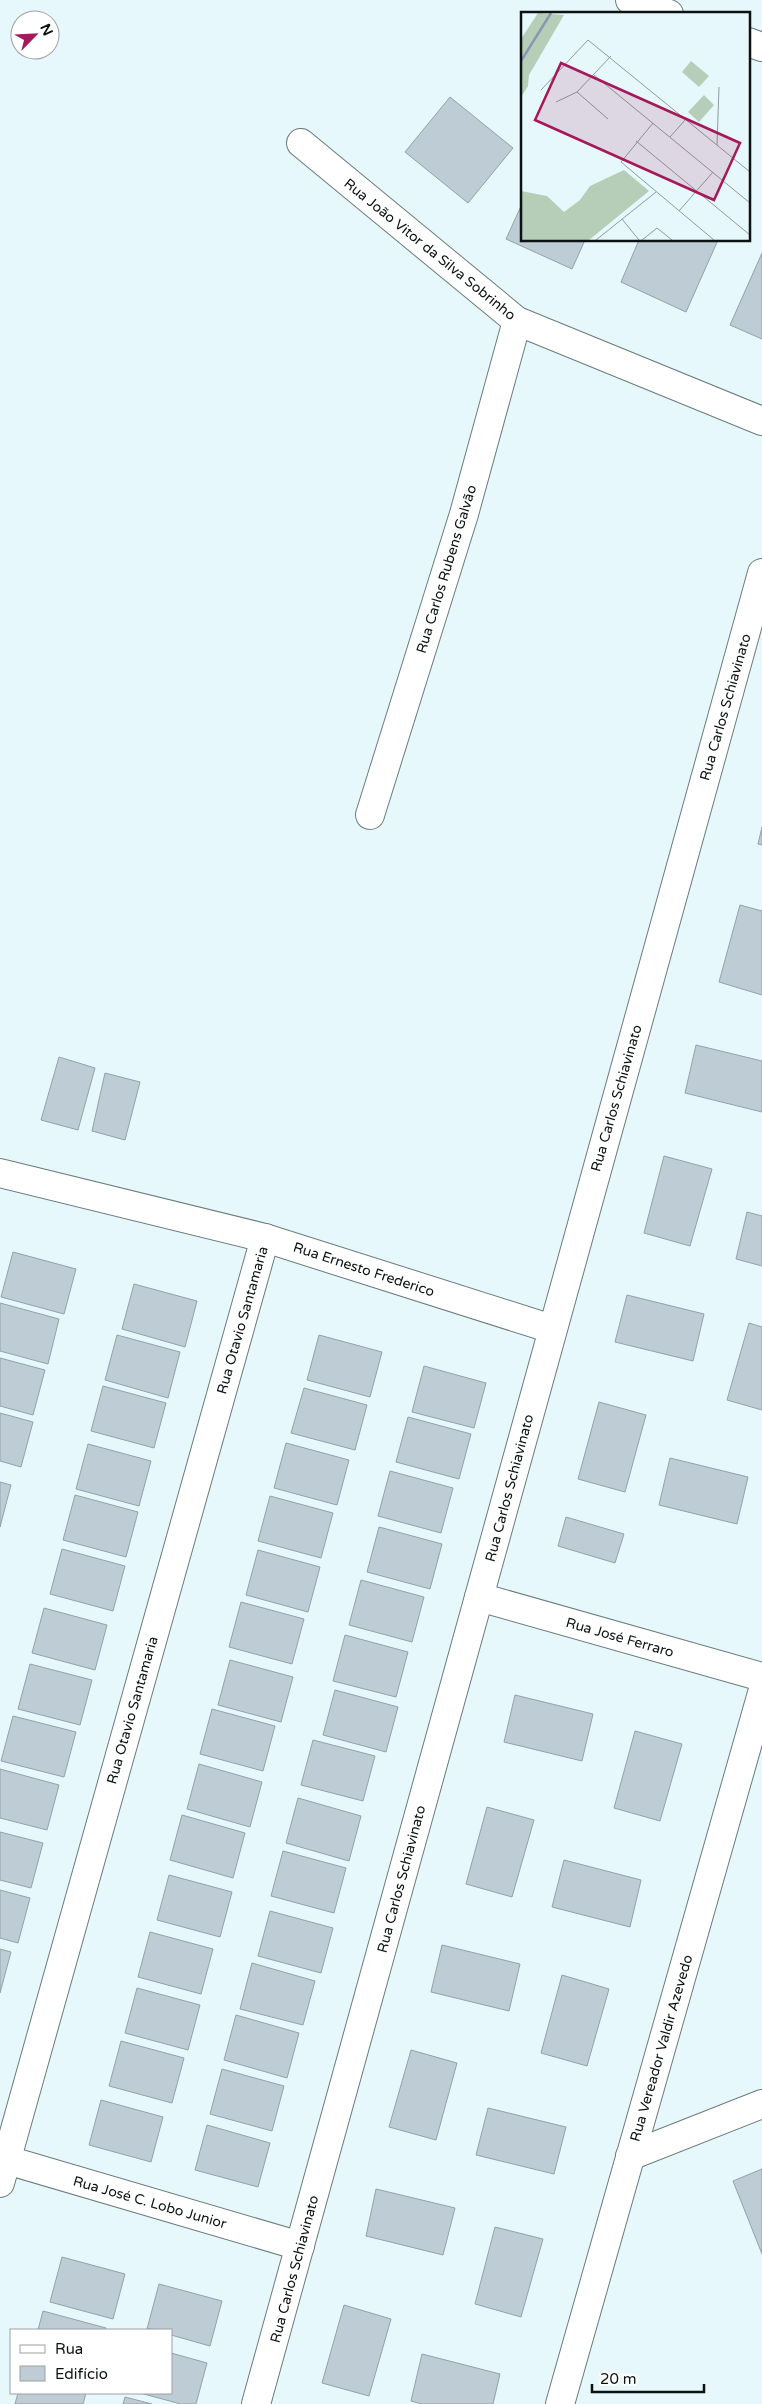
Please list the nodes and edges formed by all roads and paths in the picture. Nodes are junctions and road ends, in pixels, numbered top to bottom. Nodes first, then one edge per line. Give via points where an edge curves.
1 (630, 0) edge
2 (663, 12) edge
3 (750, 43) edge
4 (762, 47) edge
5 (301, 143) dead end
6 (517, 321) junction
7 (762, 421) edge
8 (762, 572) edge
9 (370, 816) dead end
10 (0, 1173) edge
11 (265, 1238) junction
12 (552, 1329) junction
13 (479, 1597) junction
14 (762, 1677) edge
15 (762, 1692) edge
16 (762, 2104) edge
17 (630, 2156) junction
18 (2, 2167) edge
19 (300, 2246) junction
20 (256, 2404) edge
21 (560, 2404) edge

1 - 2 street
3 - 4 street
5 - 6 street, Rua João Vitor da Silva Sobrinho
6 - 7 street, Rua João Vitor da Silva Sobrinho
6 - 9 street, Rua Carlos Rubens Galvão via 464,514
8 - 12 street, Rua Carlos Schiavinato
10 - 11 street, Rua Ernesto Frederico
11 - 12 street, Rua Ernesto Frederico
11 - 18 street, Rua Otavio Santamaria
12 - 13 street, Rua Carlos Schiavinato
13 - 14 street, Rua José Ferraro
13 - 19 street, Rua Carlos Schiavinato
15 - 17 street, Rua Vereador Valdir Azevedo
16 - 17 street
17 - 21 street, Rua Vereador Valdir Azevedo
18 - 19 street, Rua José C. Lobo Junior
19 - 20 street, Rua Carlos Schiavinato

